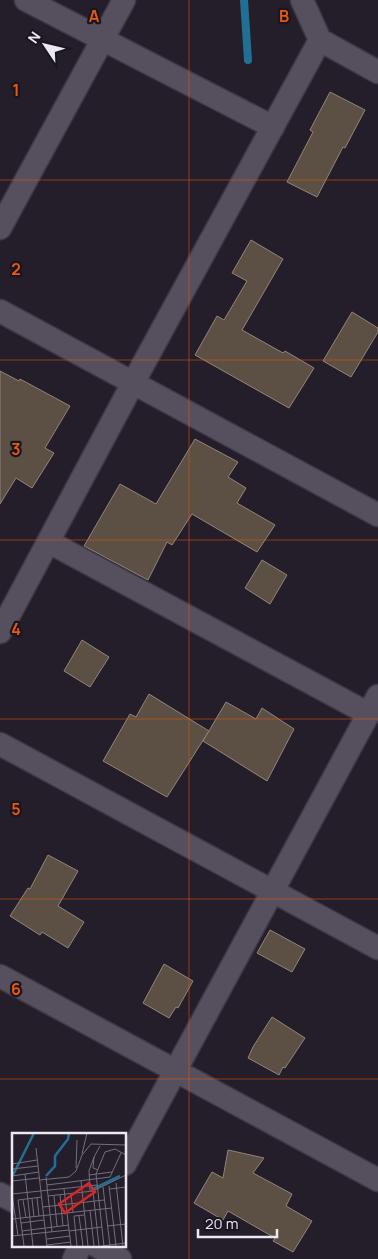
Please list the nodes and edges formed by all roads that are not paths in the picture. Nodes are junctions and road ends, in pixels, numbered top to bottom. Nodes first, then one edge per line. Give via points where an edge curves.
1 (26, 0) edge
2 (124, 0) edge
3 (302, 0) edge
4 (103, 40) junction
5 (320, 40) junction
6 (378, 72) edge
7 (273, 127) junction
8 (0, 228) edge
9 (0, 311) edge
10 (133, 383) junction
11 (378, 515) edge
12 (49, 542) junction
13 (0, 632) edge
14 (373, 705) edge
15 (0, 744) edge
16 (273, 891) junction
17 (378, 948) edge
18 (0, 976) edge
19 (175, 1071) junction
20 (126, 1162) edge
21 (378, 1180) edge
22 (0, 1194) edge
23 (12, 1200) edge
24 (80, 1246) edge
25 (97, 1246) edge
26 (74, 1259) edge
27 (120, 1259) edge

1 - 4 street
2 - 4 street
3 - 5 street
4 - 7 street
4 - 8 street
5 - 6 street
5 - 7 street
7 - 10 street
9 - 10 street
10 - 11 street
10 - 12 street
12 - 13 street
12 - 14 street
14 - 16 street
15 - 16 street
16 - 17 street
16 - 19 street
18 - 19 street
19 - 20 street
19 - 21 street
22 - 23 street
24 - 26 street
25 - 27 street

